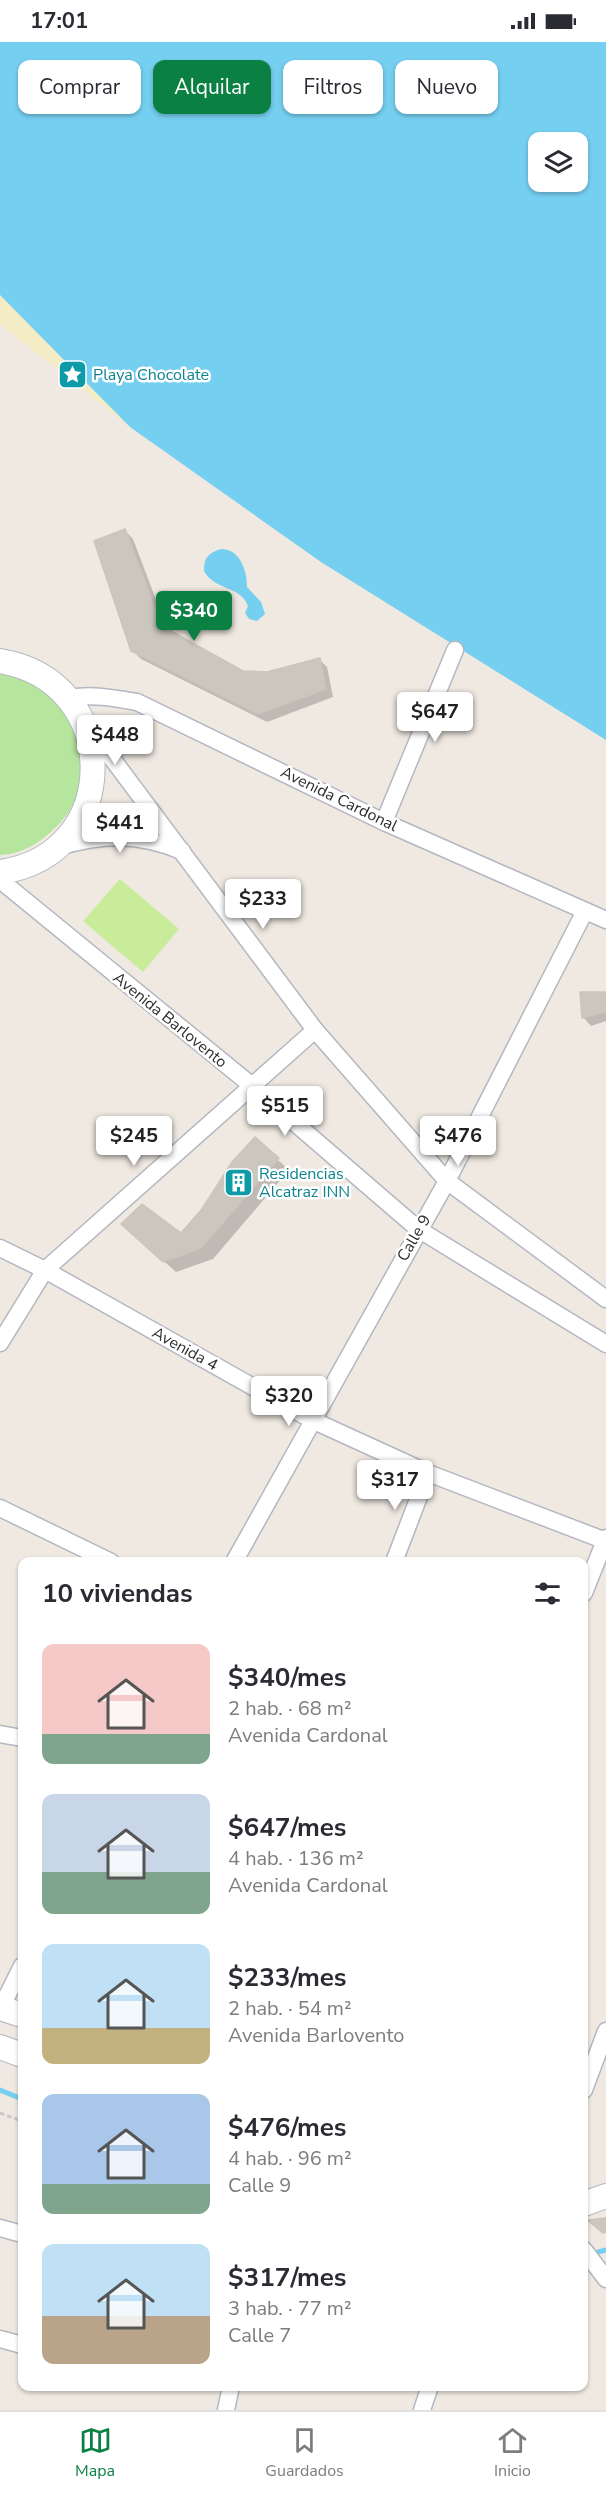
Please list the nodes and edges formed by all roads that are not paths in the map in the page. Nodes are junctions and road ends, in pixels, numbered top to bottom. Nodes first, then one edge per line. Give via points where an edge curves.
1 (455, 650) dead end
2 (0, 661) edge
3 (69, 698) junction
4 (84, 721) junction
5 (384, 822) junction
6 (58, 847) junction
7 (183, 851) junction
8 (0, 872) edge
9 (0, 880) edge
10 (585, 911) junction
11 (606, 920) edge
12 (315, 1030) junction
13 (251, 1085) junction
14 (447, 1180) junction
15 (418, 1229) junction
16 (0, 1248) edge
17 (45, 1270) junction
18 (606, 1299) edge
19 (0, 1343) edge
20 (606, 1344) edge
21 (312, 1420) junction
22 (428, 1473) junction
23 (0, 1508) edge
24 (606, 1540) edge
25 (101, 1557) edge
26 (237, 1557) edge
27 (396, 1557) edge
28 (588, 1583) edge
29 (0, 1734) edge
30 (18, 1737) edge
31 (18, 1977) edge
32 (6, 2010) edge
33 (606, 2031) edge
34 (0, 2047) edge
35 (18, 2054) edge
36 (588, 2079) edge
37 (588, 2191) edge
38 (606, 2195) edge
39 (588, 2202) edge
40 (0, 2228) edge
41 (18, 2233) edge
42 (588, 2255) edge
43 (606, 2279) edge
44 (0, 2339) edge
45 (18, 2344) edge
46 (230, 2391) edge
47 (428, 2391) edge
48 (226, 2410) edge
49 (422, 2410) edge

1 - 5 street
2 - 3 main road via 39,673
3 - 4 main road
3 - 5 street, Avenida Cardonal via 106,696 137,702
4 - 6 main road via 94,759 89,798 72,832
4 - 7 street
5 - 10 street, Avenida Cardonal
6 - 7 street via 108,836 134,837
6 - 8 main road via 28,865
7 - 12 street
9 - 13 street, Avenida Barlovento
10 - 11 street, Avenida Cardonal
10 - 14 street, Calle 9
12 - 13 street
12 - 14 street
13 - 15 street, Avenida Barlovento
13 - 17 street
14 - 15 street, Calle 9
14 - 18 street
15 - 20 street, Avenida Barlovento
15 - 21 street, Calle 9
16 - 17 street, Avenida 4
17 - 19 street
17 - 21 street, Avenida 4
21 - 22 street, Avenida 4
21 - 26 street, Calle 9
22 - 24 street, Avenida 4
22 - 27 street
23 - 25 street
24 - 28 street
29 - 30 street
31 - 32 street
33 - 36 street
34 - 35 main road
37 - 38 main road
38 - 39 main road
40 - 41 street
42 - 43 street
44 - 45 street
46 - 48 street
47 - 49 street

